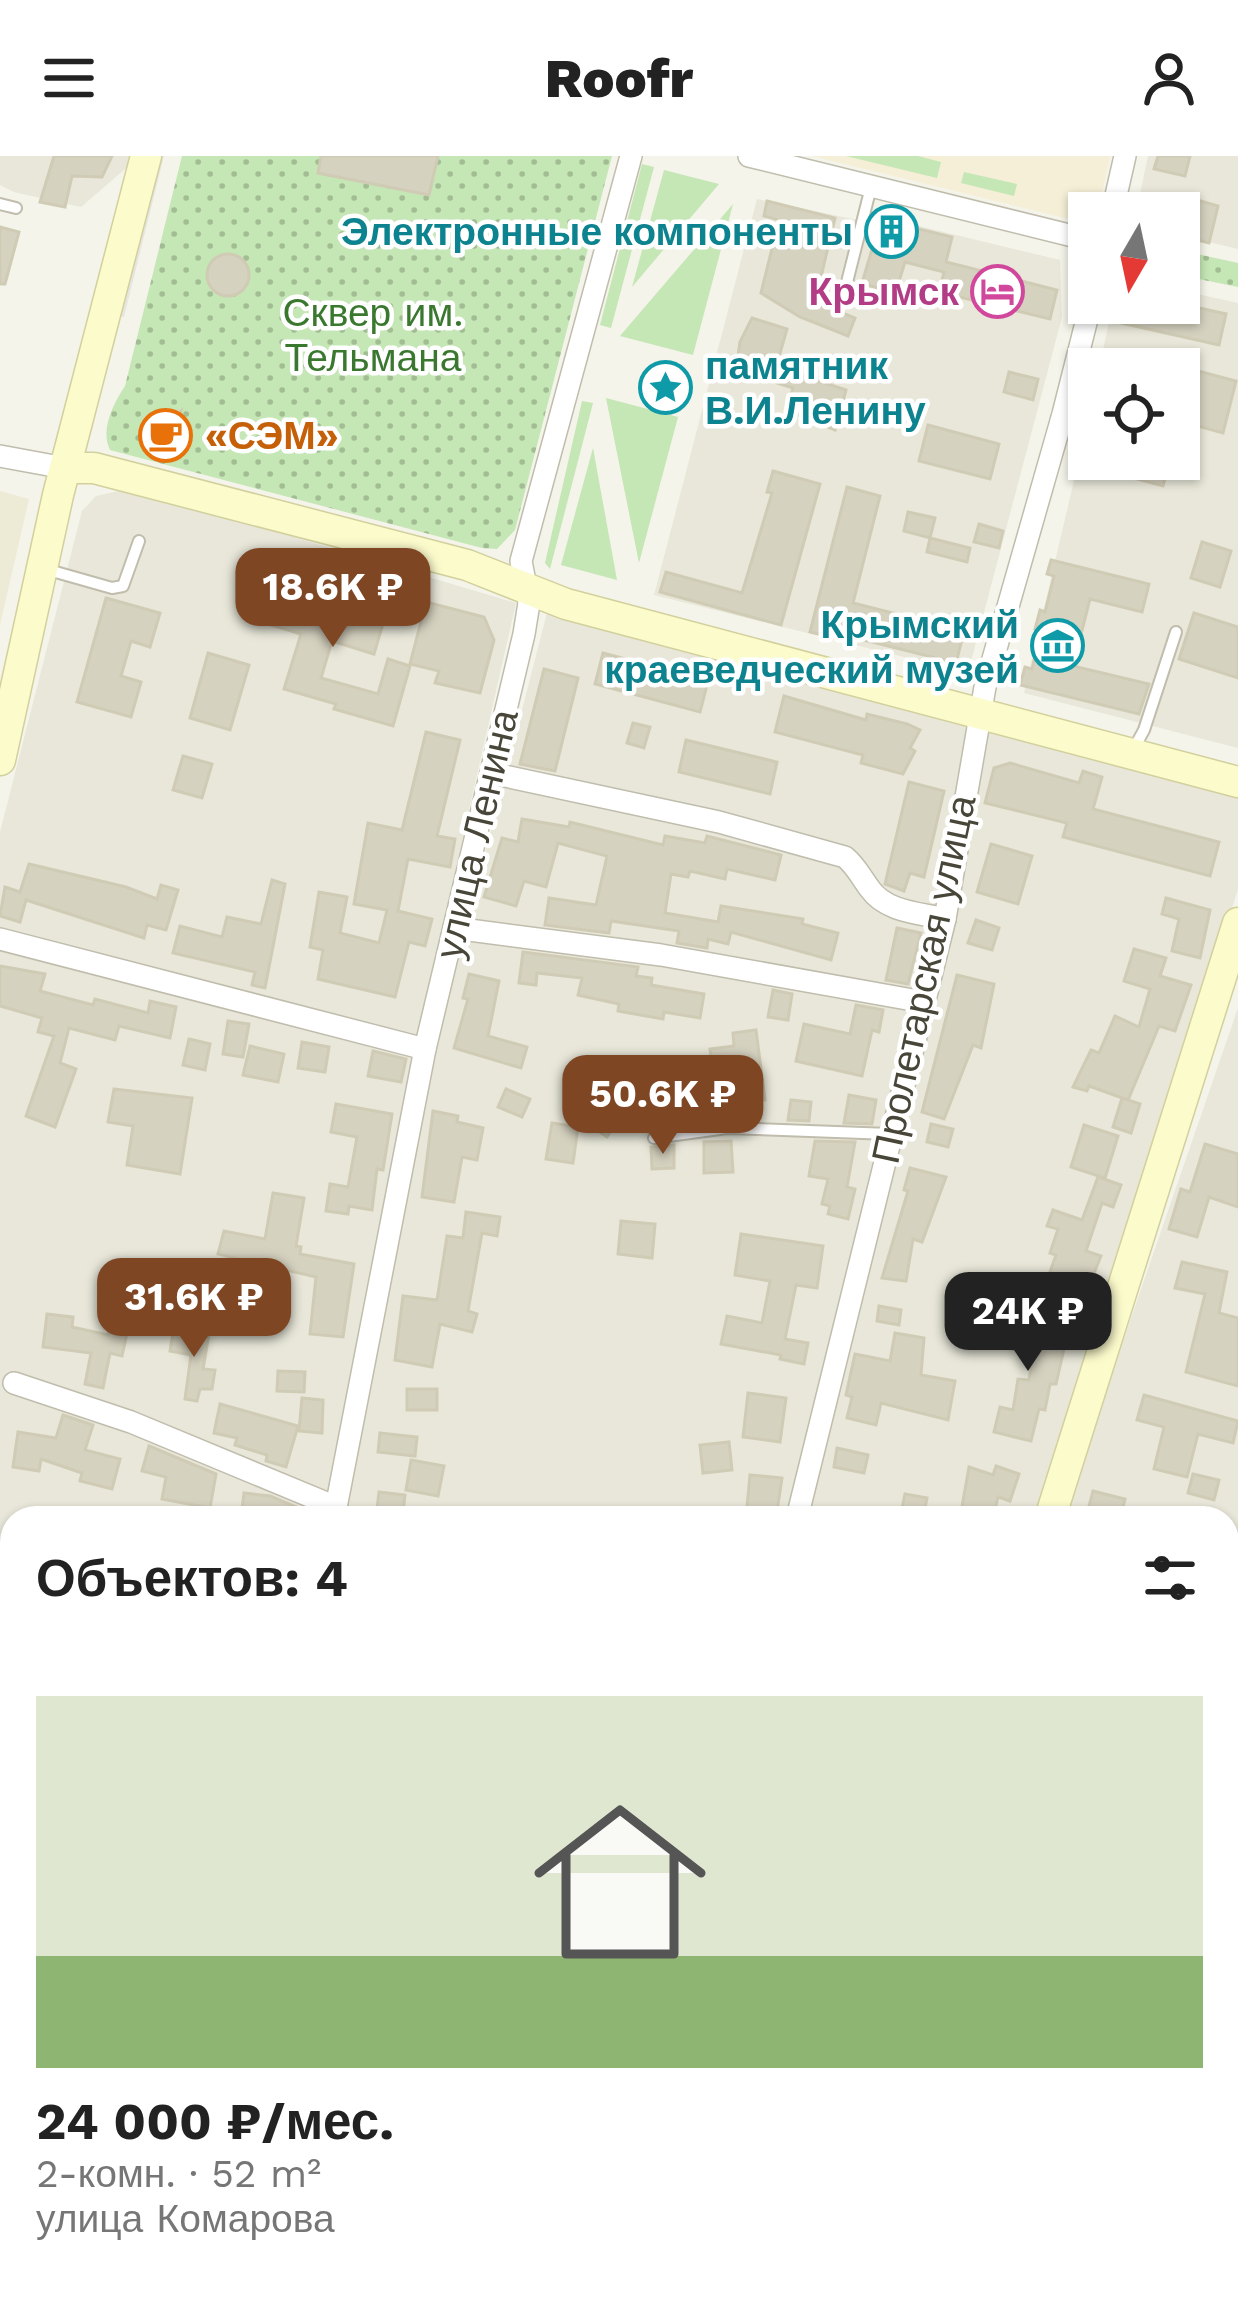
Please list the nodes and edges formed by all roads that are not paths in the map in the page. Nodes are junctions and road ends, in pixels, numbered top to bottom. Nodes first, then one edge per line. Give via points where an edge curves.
1 (146, 156) edge
2 (631, 156) edge
3 (749, 156) edge
4 (1125, 156) edge
5 (872, 183) junction
6 (1117, 192) edge
7 (0, 204) edge
8 (16, 208) dead end
9 (1068, 235) edge
10 (843, 298) dead end
11 (1085, 324) edge
12 (0, 456) edge
13 (65, 468) junction
14 (139, 541) dead end
15 (42, 568) junction
16 (527, 589) junction
17 (1176, 632) dead end
18 (979, 712) junction
19 (1132, 753) junction
20 (0, 760) edge
21 (491, 773) junction
22 (1238, 782) edge
23 (945, 919) junction
24 (1238, 923) edge
25 (454, 928) junction
26 (0, 939) edge
27 (924, 1002) junction
28 (425, 1049) junction
29 (890, 1133) junction
30 (654, 1138) dead end
31 (14, 1383) dead end
32 (319, 1506) edge
33 (336, 1506) edge
34 (800, 1506) edge
35 (1054, 1506) edge

1 - 13 main road
2 - 16 street, улица Ленина via 521,560
3 - 5 street
4 - 6 street
5 - 9 street
5 - 10 lane
7 - 8 lane
11 - 18 street, Пролетарская улица
12 - 13 street
13 - 15 main road
13 - 16 main road via 94,468 467,565
14 - 15 lane via 123,586
15 - 20 main road
16 - 18 main road
16 - 21 street, улица Ленина
17 - 19 lane
18 - 19 main road
18 - 23 street, Пролетарская улица
19 - 22 main road
21 - 23 street via 844,856 889,906
21 - 25 street, улица Ленина
23 - 27 street, Пролетарская улица
24 - 35 main road
25 - 27 street
25 - 28 street, улица Ленина
26 - 28 street
27 - 29 street, Пролетарская улица
28 - 33 street, улица Ленина
29 - 30 lane via 727,1128
29 - 34 street, Пролетарская улица
31 - 32 street via 131,1421

